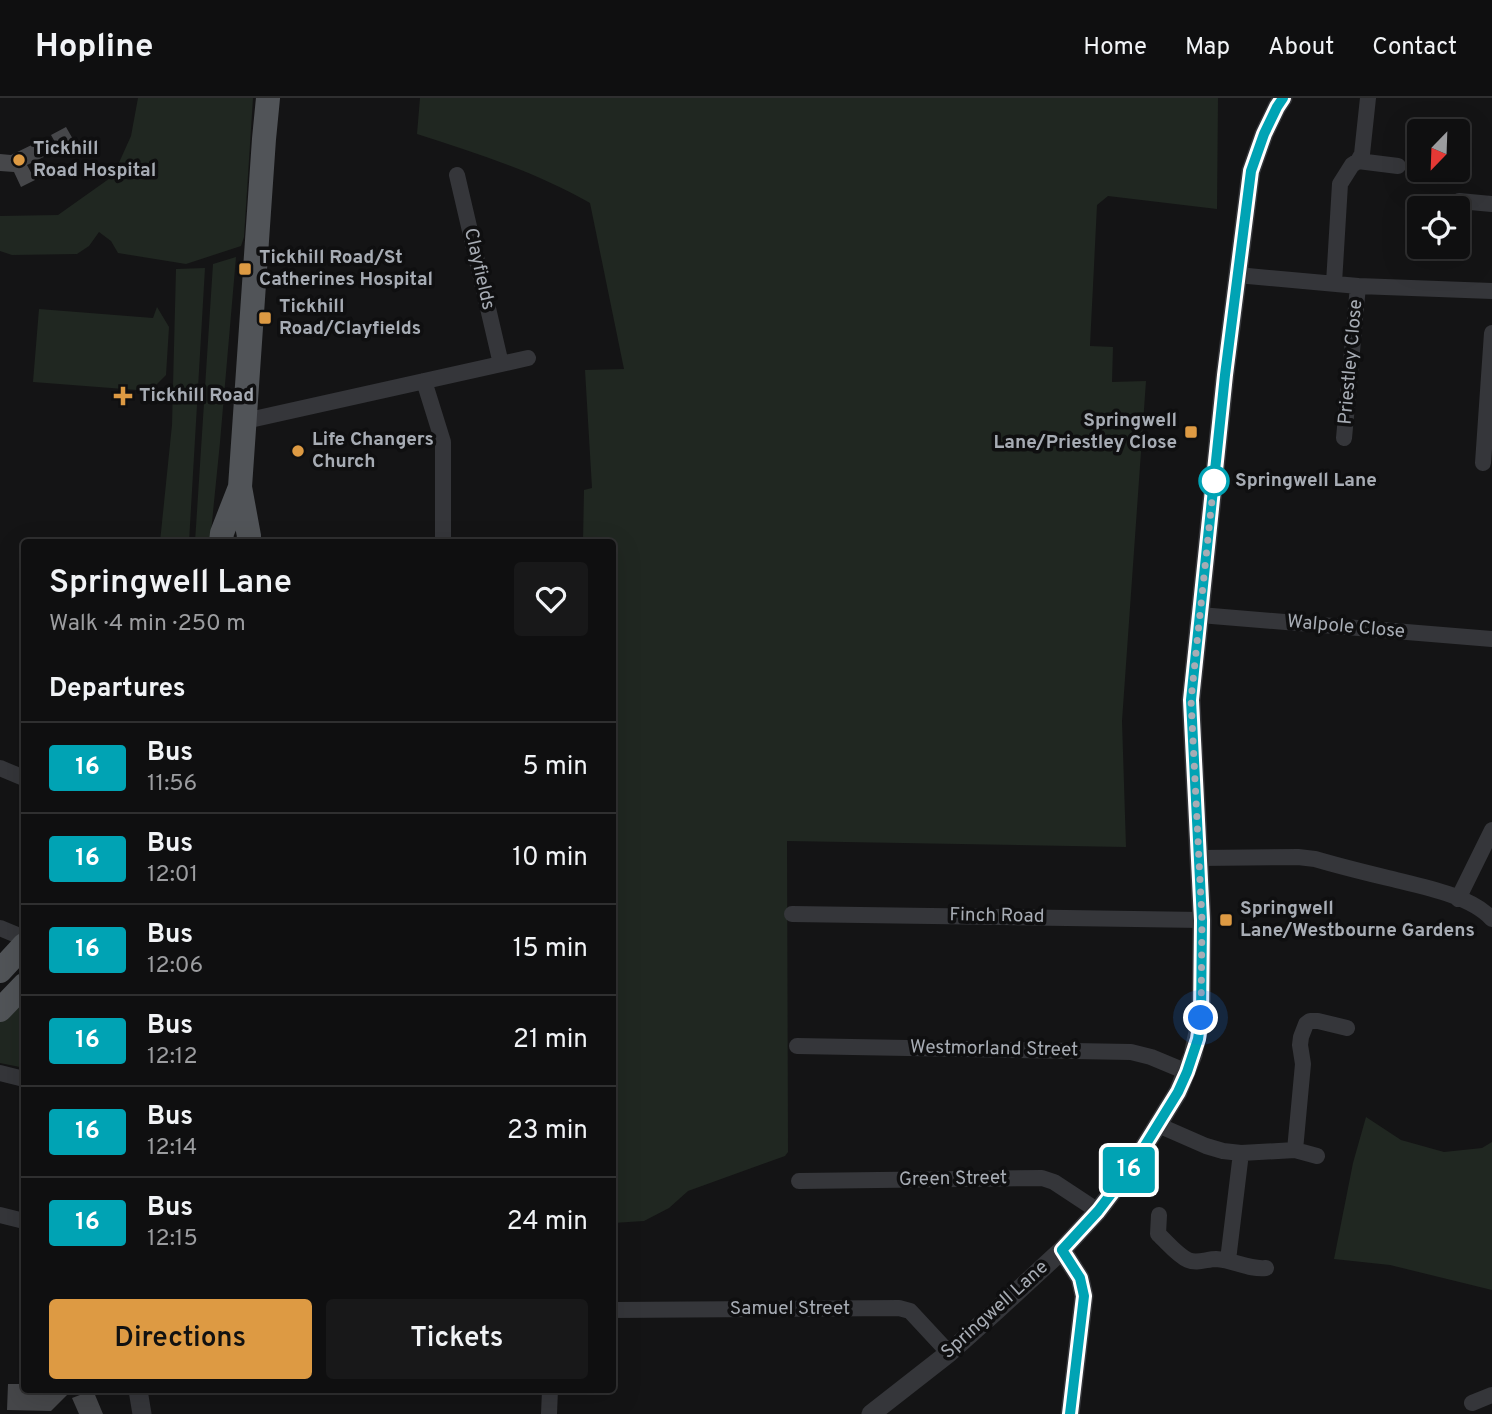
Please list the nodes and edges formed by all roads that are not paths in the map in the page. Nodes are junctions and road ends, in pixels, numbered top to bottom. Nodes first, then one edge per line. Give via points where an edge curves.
1 (268, 98) edge
2 (1283, 98) edge
3 (1368, 98) edge
4 (1358, 161) junction
5 (1398, 166) dead end
6 (457, 175) dead end
7 (1470, 202) edge
8 (1492, 204) edge
9 (1237, 275) junction
10 (1334, 284) junction
11 (1358, 286) junction
12 (1492, 291) edge
13 (1492, 333) edge
14 (528, 358) dead end
15 (501, 364) junction
16 (424, 381) junction
17 (245, 421) junction
18 (1344, 439) dead end
19 (1483, 463) dead end
20 (240, 487) junction
21 (221, 539) edge
22 (248, 539) edge
23 (443, 539) edge
24 (1200, 615) junction
25 (1492, 639) edge
26 (0, 768) edge
27 (21, 777) edge
28 (1492, 830) edge
29 (1199, 858) junction
30 (1458, 898) junction
31 (793, 914) dead end
32 (1492, 919) edge
33 (1202, 920) junction
34 (0, 928) edge
35 (21, 937) edge
36 (21, 948) edge
37 (0, 971) edge
38 (21, 988) edge
39 (0, 1010) edge
40 (1347, 1028) dead end
41 (797, 1045) dead end
42 (1187, 1072) junction
43 (0, 1073) edge
44 (21, 1078) edge
45 (1158, 1125) junction
46 (1295, 1150) junction
47 (1241, 1153) junction
48 (1317, 1156) dead end
49 (799, 1181) dead end
50 (1098, 1211) junction
51 (1159, 1214) dead end
52 (0, 1215) edge
53 (21, 1221) edge
54 (1062, 1250) junction
55 (1228, 1261) junction
56 (1266, 1268) dead end
57 (616, 1310) edge
58 (949, 1353) junction
59 (138, 1393) edge
60 (550, 1393) edge
61 (1492, 1395) edge
62 (1472, 1403) dead end
63 (142, 1414) edge
64 (549, 1414) edge
65 (871, 1414) edge
66 (1070, 1414) edge

1 - 17 main road
2 - 9 street, Springwell Lane via 1251,171
3 - 4 street, Priestley Close
4 - 5 street
4 - 10 street, Priestley Close via 1340,184
6 - 15 street, Clayfields
7 - 8 street
9 - 10 street, Priestley Close
9 - 24 street, Springwell Lane
10 - 11 street, Priestley Close
11 - 12 street, Priestley Close
11 - 18 street, Priestley Close
13 - 19 street
14 - 15 street
15 - 16 street
16 - 17 street
16 - 23 street via 443,442
17 - 20 main road
20 - 21 main road
20 - 22 main road
24 - 25 street, Walpole Close
24 - 29 street, Springwell Lane via 1191,700
26 - 27 street
28 - 30 street
29 - 30 street via 1315,859
29 - 33 street, Springwell Lane
30 - 32 street
31 - 33 street, Finch Road
33 - 42 street, Springwell Lane via 1201,1018
34 - 35 street
36 - 37 main road
38 - 39 main road
40 - 46 street via 1310,1021 1302,1030
41 - 42 street, Westmorland Street via 1131,1052
42 - 45 street, Springwell Lane
43 - 44 street
45 - 47 street via 1206,1146
45 - 50 street, Springwell Lane
46 - 47 street
46 - 48 street
47 - 55 street
49 - 50 street, Green Street via 1042,1178
50 - 54 street, Springwell Lane
51 - 55 street via 1158,1234 1187,1259
52 - 53 street
54 - 58 street, Springwell Lane
54 - 66 street via 1080,1278 1084,1296
55 - 56 street
57 - 58 street, Samuel Street via 899,1308 909,1311
58 - 65 street, Springwell Lane
59 - 63 street
60 - 64 street
61 - 62 street

